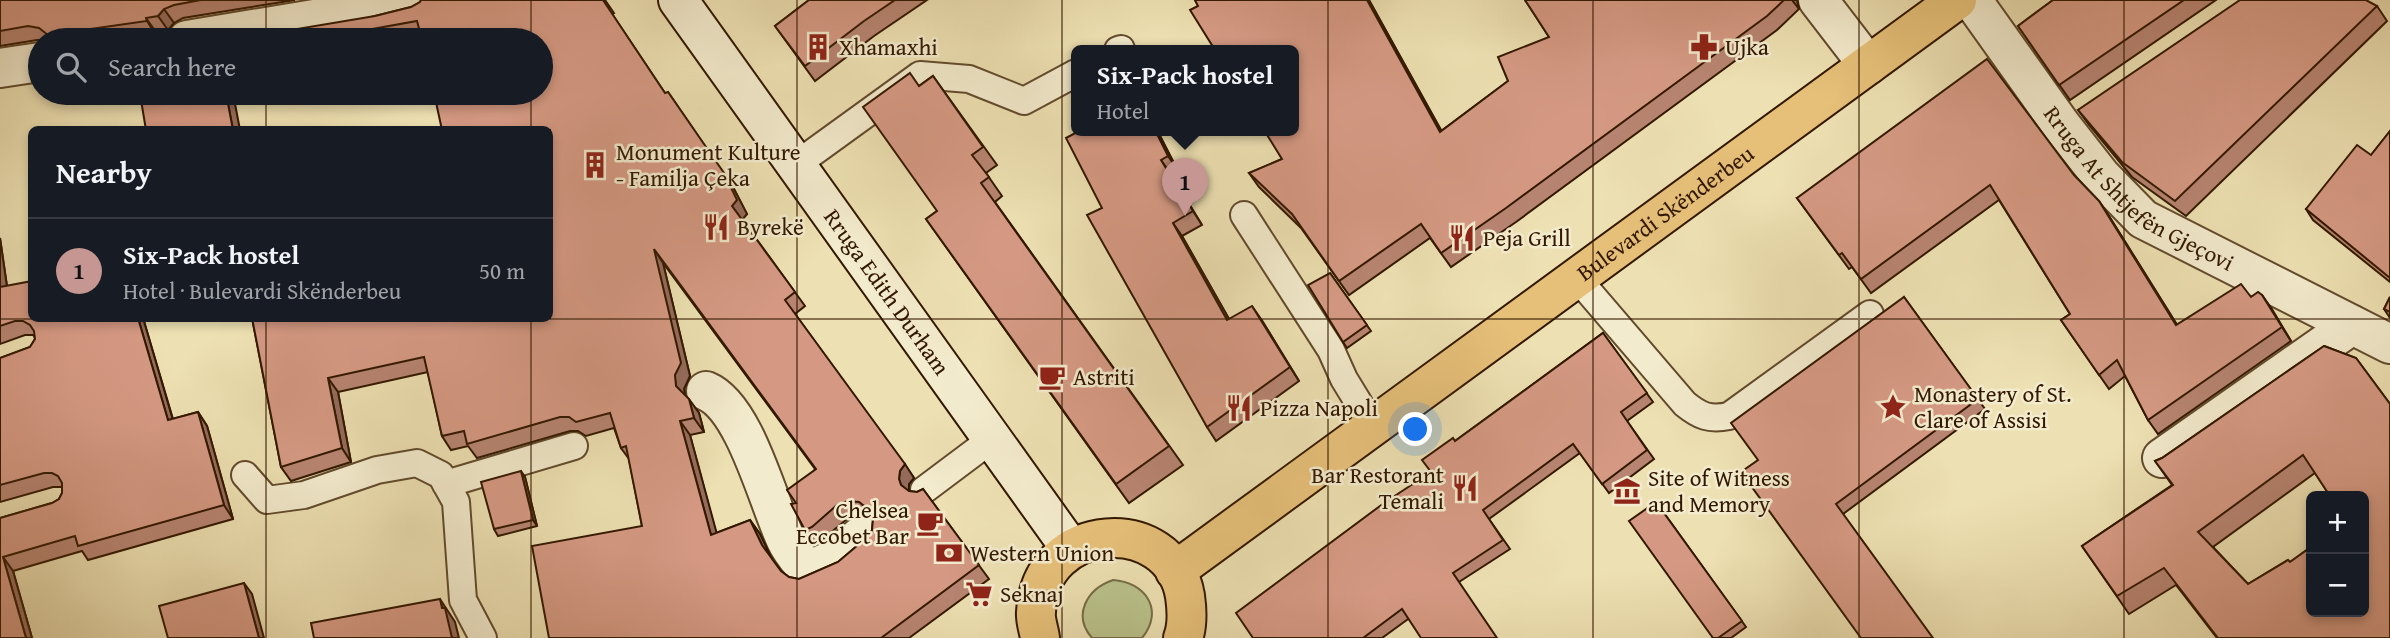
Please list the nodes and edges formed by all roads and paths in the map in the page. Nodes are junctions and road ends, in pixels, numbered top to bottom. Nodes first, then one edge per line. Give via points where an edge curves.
1 (415, 0) edge
2 (678, 0) edge
3 (1818, 0) edge
4 (1957, 0) edge
5 (1972, 0) edge
6 (260, 28) edge
7 (28, 64) edge
8 (1868, 65) junction
9 (0, 68) edge
10 (1071, 75) edge
11 (796, 164) junction
12 (1244, 215) dead end
13 (1577, 278) junction
14 (1870, 314) dead end
15 (2352, 325) junction
16 (2390, 344) edge
17 (705, 391) dead end
18 (1374, 428) junction
19 (992, 439) junction
20 (574, 446) edge
21 (2162, 458) edge
22 (246, 475) dead end
23 (446, 484) junction
24 (924, 490) edge
25 (861, 536) dead end
26 (1071, 549) junction
27 (1175, 571) junction
28 (483, 638) edge
29 (1040, 638) edge
30 (1182, 638) edge

1 - 6 street
2 - 11 street, Rruga Edith Durham
3 - 8 street
4 - 8 main road, Bulevardi Skënderbeu
5 - 15 street, Rruga At Shtjefën Gjeçovi via 2072,118 2101,176 2143,219
7 - 9 street
8 - 13 main road, Bulevardi Skënderbeu
10 - 11 lane via 1024,101 969,79 920,75
11 - 19 street, Rruga Edith Durham
12 - 18 lane via 1331,350
13 - 14 lane via 1685,404 1700,416 1714,419 1730,416
13 - 18 main road, Bulevardi Skënderbeu
15 - 16 street, Rruga At Shtjefën Gjeçovi
15 - 21 street
17 - 25 street via 717,396 739,425 787,543 808,571 834,559
18 - 27 main road, Bulevardi Skënderbeu
19 - 24 lane
19 - 26 street, Rruga Edith Durham
20 - 23 lane
22 - 23 lane via 267,499 304,495 377,470 417,463 441,475
23 - 28 lane via 456,502 463,600
26 - 27 main road via 1108,537 1128,538 1163,556
26 - 29 main road via 1052,566 1040,588 1035,614
27 - 30 main road via 1187,612

